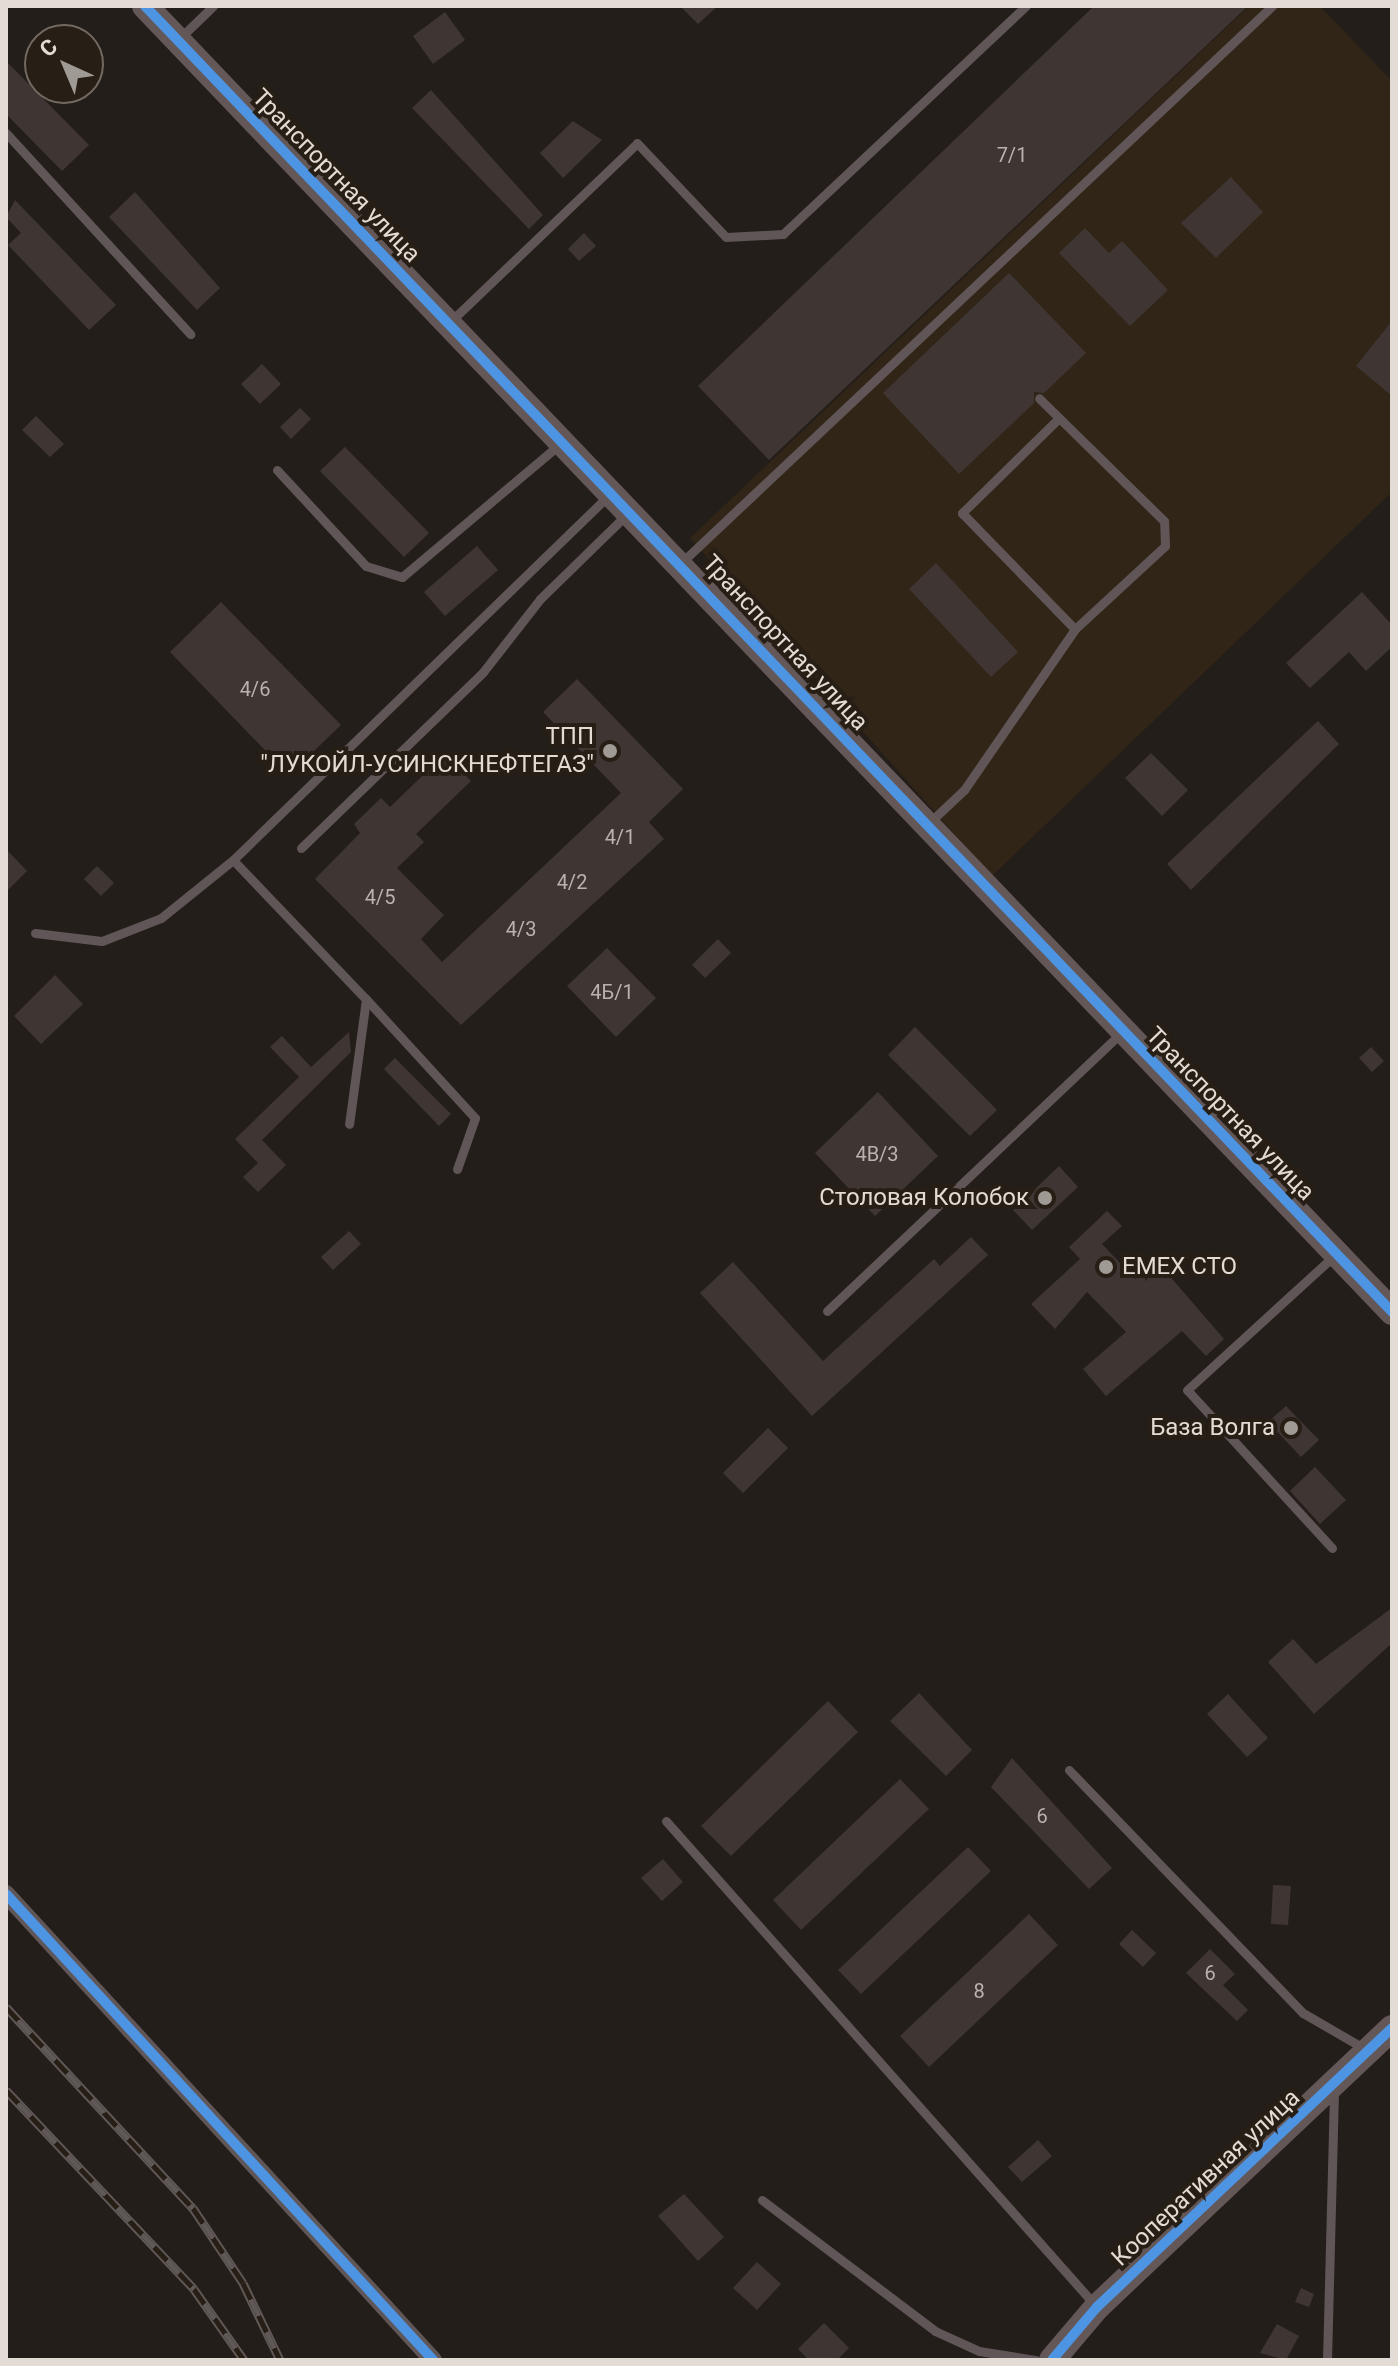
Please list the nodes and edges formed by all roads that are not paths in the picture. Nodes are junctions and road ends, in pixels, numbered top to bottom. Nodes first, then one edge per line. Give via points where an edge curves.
1 (145, 6) edge
2 (213, 6) edge
3 (1026, 6) edge
4 (1272, 6) edge
5 (178, 40) junction
6 (6, 133) edge
7 (449, 323) junction
8 (190, 334) dead end
9 (1039, 398) dead end
10 (1059, 418) junction
11 (564, 441) junction
12 (277, 470) dead end
13 (620, 502) junction
14 (682, 562) junction
15 (1075, 629) junction
16 (927, 824) junction
17 (301, 848) dead end
18 (233, 860) junction
19 (35, 933) dead end
20 (366, 999) junction
21 (1123, 1032) junction
22 (349, 1124) dead end
23 (457, 1169) dead end
24 (1336, 1254) junction
25 (827, 1311) dead end
26 (1392, 1312) edge
27 (1332, 1548) dead end
28 (1069, 1770) dead end
29 (666, 1821) dead end
30 (6, 1894) edge
31 (1392, 2028) edge
32 (1368, 2051) junction
33 (1333, 2086) junction
34 (762, 2200) dead end
35 (1097, 2307) junction
36 (433, 2360) edge
37 (1036, 2360) edge
38 (1052, 2360) edge
39 (1327, 2360) edge

1 - 5 street, Транспортная улица
2 - 5 lane
3 - 7 lane via 783,234 726,237 637,143
4 - 14 lane
5 - 7 street, Транспортная улица
6 - 8 lane
7 - 11 street, Транспортная улица
9 - 10 lane
10 - 15 lane via 1164,521 1165,546
10 - 15 lane via 962,513
11 - 12 lane via 402,577 366,566
11 - 13 street, Транспортная улица
13 - 14 street, Транспортная улица
13 - 17 lane via 483,672
13 - 18 lane
14 - 16 street, Транспортная улица
15 - 16 lane via 964,790
16 - 21 street, Транспортная улица
18 - 19 lane via 161,918 102,941
18 - 20 lane
20 - 22 lane
20 - 23 lane via 475,1118
21 - 24 street, Транспортная улица
21 - 25 lane
24 - 26 street, Транспортная улица
24 - 27 lane via 1187,1390
28 - 32 lane via 1303,2013
29 - 35 lane
30 - 36 street
31 - 32 street, Кооперативная улица
32 - 33 street, Кооперативная улица
33 - 35 street, Кооперативная улица
33 - 39 lane
34 - 37 lane via 935,2331 979,2351
35 - 38 street, Кооперативная улица

